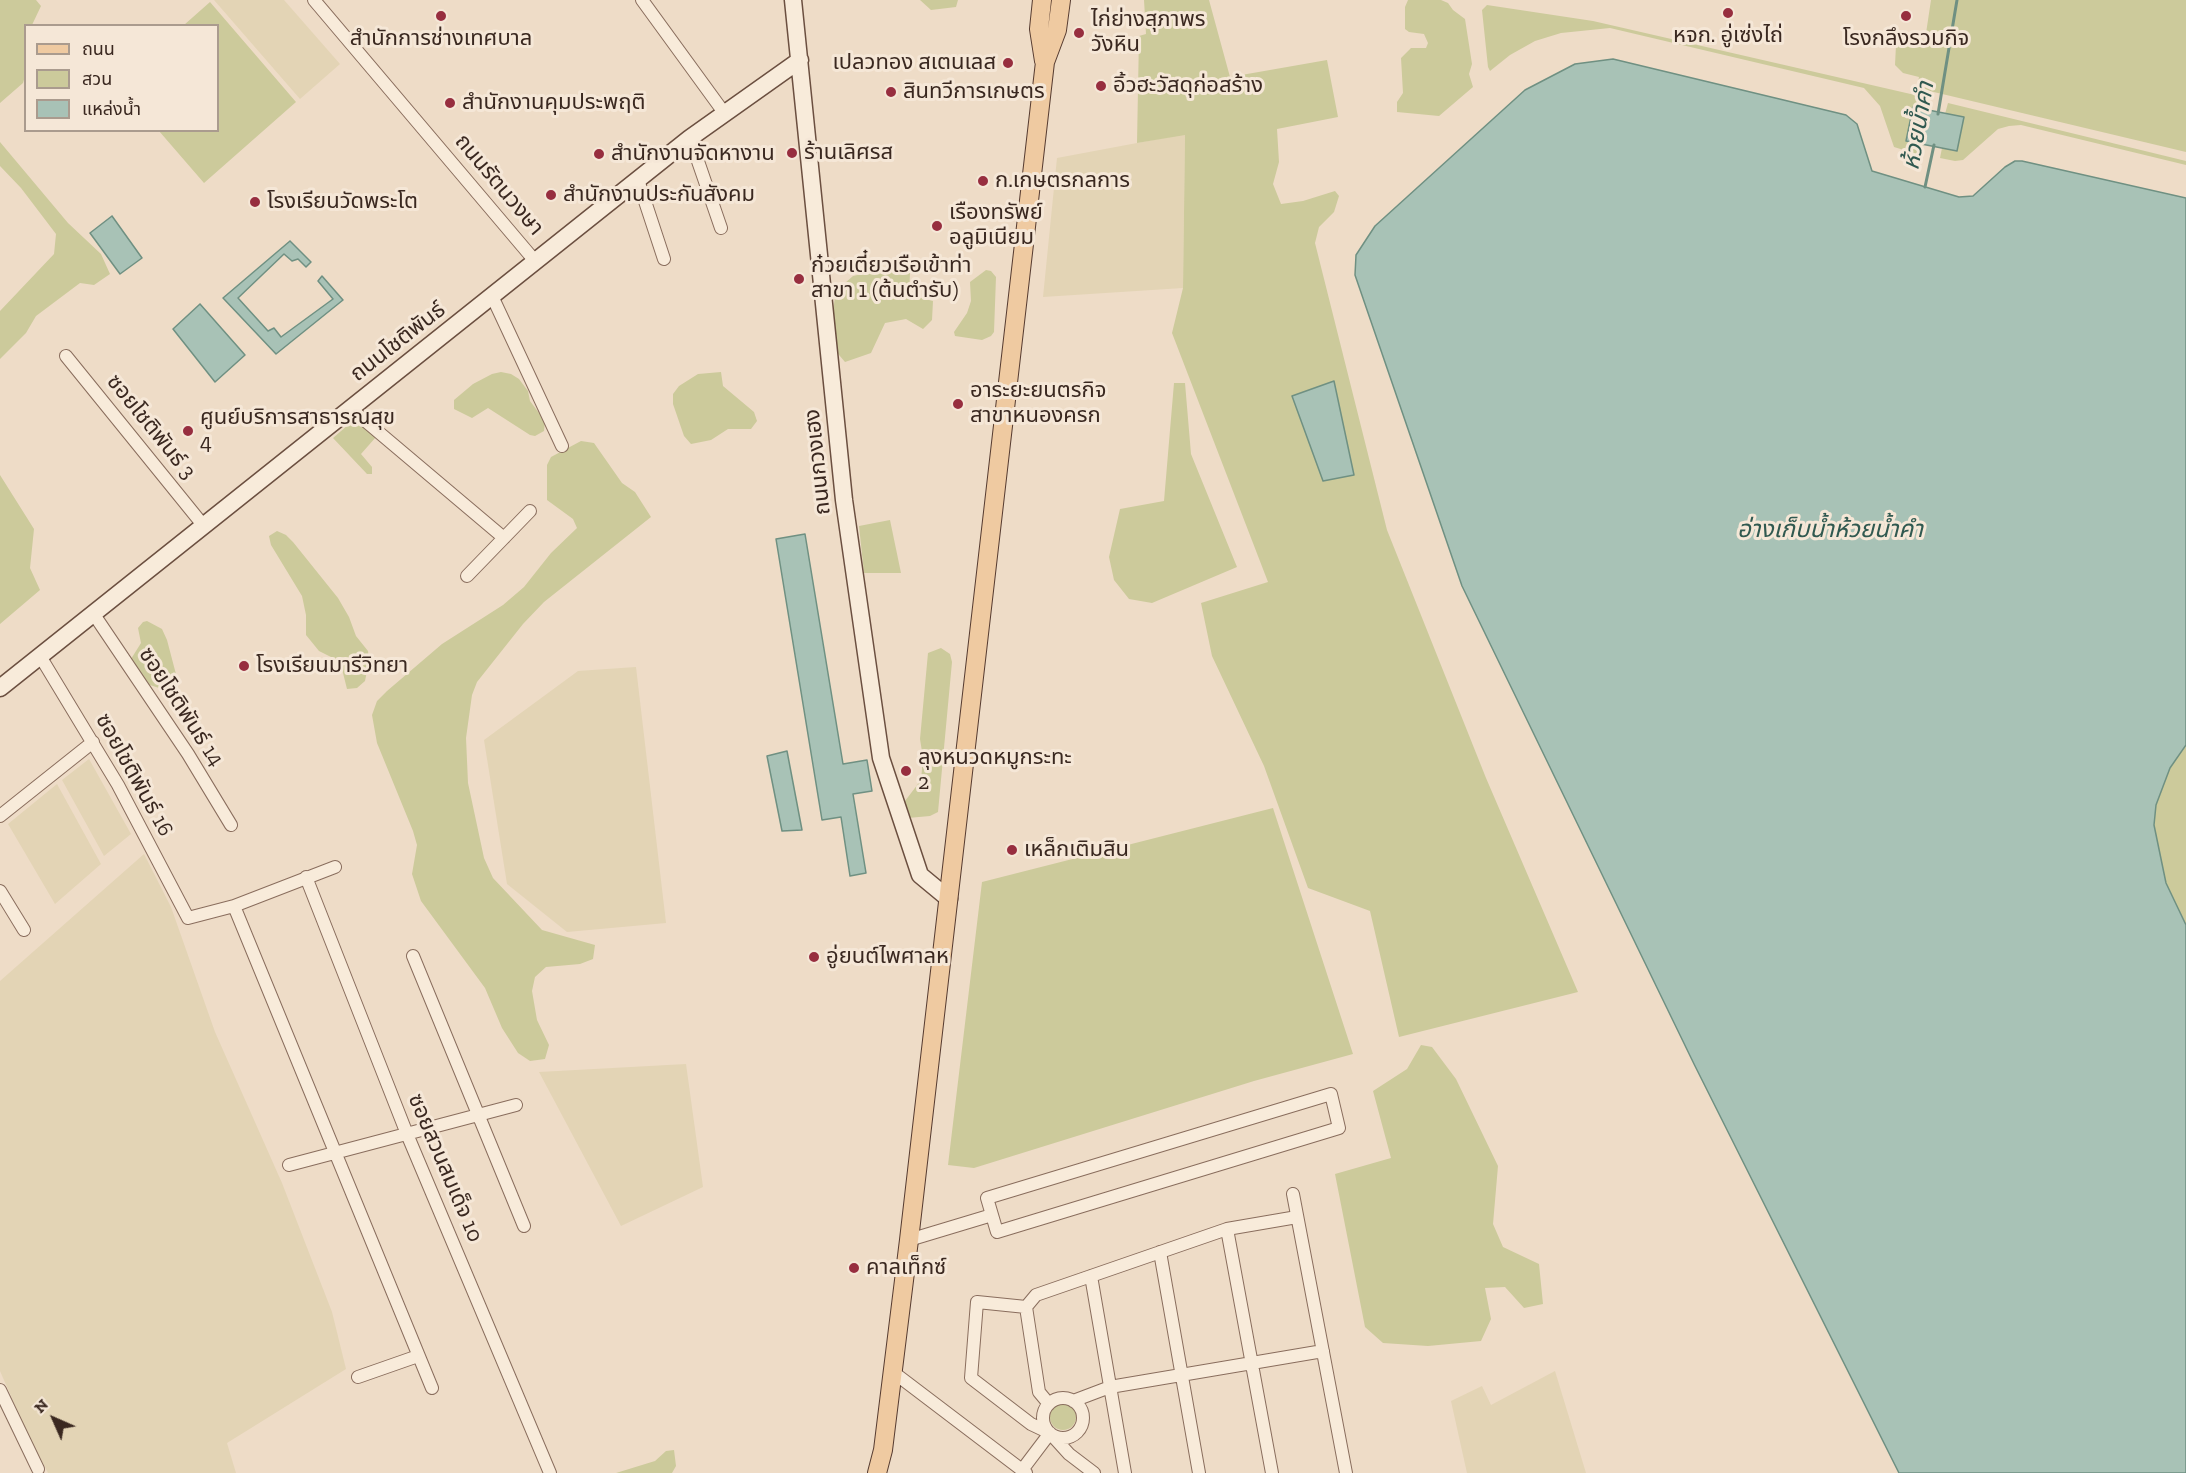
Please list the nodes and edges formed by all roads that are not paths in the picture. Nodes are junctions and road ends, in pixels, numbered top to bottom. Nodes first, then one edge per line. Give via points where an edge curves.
1 (314, 0) edge
2 (642, 0) edge
3 (793, 0) edge
4 (1042, 0) edge
5 (1061, 0) edge
6 (800, 60) junction
7 (1045, 62) junction
8 (724, 114) junction
9 (690, 138) junction
10 (638, 180) junction
11 (721, 228) dead end
12 (664, 259) dead end
13 (536, 261) junction
14 (492, 296) junction
15 (66, 356) dead end
16 (350, 408) junction
17 (562, 446) dead end
18 (530, 511) dead end
19 (203, 525) junction
20 (504, 538) junction
21 (467, 576) dead end
22 (93, 613) junction
23 (40, 656) junction
24 (0, 687) edge
25 (93, 742) junction
26 (0, 816) edge
27 (231, 825) dead end
28 (335, 867) dead end
29 (306, 877) junction
30 (0, 891) edge
31 (949, 899) junction
32 (234, 906) junction
33 (24, 930) dead end
34 (413, 956) dead end
35 (516, 1105) dead end
36 (477, 1115) junction
37 (407, 1134) junction
38 (335, 1153) junction
39 (288, 1165) dead end
40 (1293, 1194) dead end
41 (992, 1215) junction
42 (1297, 1217) junction
43 (524, 1226) dead end
44 (1227, 1229) junction
45 (909, 1240) junction
46 (1160, 1252) junction
47 (1091, 1276) junction
48 (1026, 1306) junction
49 (1323, 1351) junction
50 (418, 1356) junction
51 (1252, 1363) junction
52 (893, 1372) junction
53 (1182, 1375) junction
54 (358, 1377) dead end
55 (1110, 1387) junction
56 (432, 1388) dead end
57 (0, 1390) edge
58 (1073, 1401) junction
59 (1048, 1404) junction
60 (1050, 1433) junction
61 (38, 1468) dead end
62 (1024, 1472) edge
63 (550, 1473) edge
64 (877, 1473) edge
65 (1094, 1473) edge
66 (1125, 1473) edge
67 (1199, 1473) edge
68 (1272, 1473) edge
69 (1346, 1473) edge

1 - 13 street, ถนนรัตนวงษา
2 - 8 street
3 - 6 street, ถนนกวงเฮง
4 - 7 main road via 1039,29
5 - 7 main road via 1057,30
6 - 8 street, ถนนโชติพันธ์
6 - 31 street, ถนนกวงเฮง via 844,500 881,758 920,875
7 - 31 main road
8 - 9 street, ถนนโชติพันธ์
9 - 10 street, ถนนโชติพันธ์
9 - 11 street
10 - 12 street
10 - 13 street, ถนนโชติพันธ์
13 - 14 street, ถนนโชติพันธ์
14 - 16 street, ถนนโชติพันธ์
14 - 17 street
15 - 19 street, ซอยโชติพันธ์ 3
16 - 19 street, ถนนโชติพันธ์
16 - 20 street
18 - 20 street
19 - 22 street, ถนนโชติพันธ์
20 - 21 street
22 - 23 street, ถนนโชติพันธ์
22 - 27 street, ซอยโชติพันธ์ 14
23 - 24 street, ถนนโชติพันธ์
23 - 25 street, ซอยโชติพันธ์ 16
25 - 26 street
25 - 32 street, ซอยโชติพันธ์ 16 via 188,918
28 - 29 street
29 - 32 street
29 - 37 street, ซอยสวนสมเด็จ 10
30 - 33 street
31 - 45 main road
32 - 38 street
34 - 36 street
35 - 36 street
36 - 37 street
36 - 43 street
37 - 38 street
37 - 63 street, ซอยสวนสมเด็จ 10
38 - 39 street
38 - 50 street
40 - 42 street
41 - 41 street via 987,1198 1331,1094 1339,1128 997,1232
41 - 45 street
42 - 44 street
42 - 49 street
44 - 46 street
44 - 51 street
45 - 52 main road
46 - 47 street
46 - 53 street
47 - 48 street via 1036,1295
47 - 55 street
48 - 59 street via 1039,1392
48 - 60 street via 977,1302 971,1378 1031,1424
49 - 51 street
49 - 69 street
50 - 54 street
50 - 56 street
51 - 53 street
51 - 68 street
52 - 62 street
52 - 64 main road
53 - 55 street
53 - 67 street
55 - 58 street
55 - 66 street
57 - 61 street
58 - 59 street via 1060,1398
58 - 60 street via 1081,1411 1079,1429 1068,1437
59 - 60 street via 1043,1419
60 - 62 street
60 - 65 street

